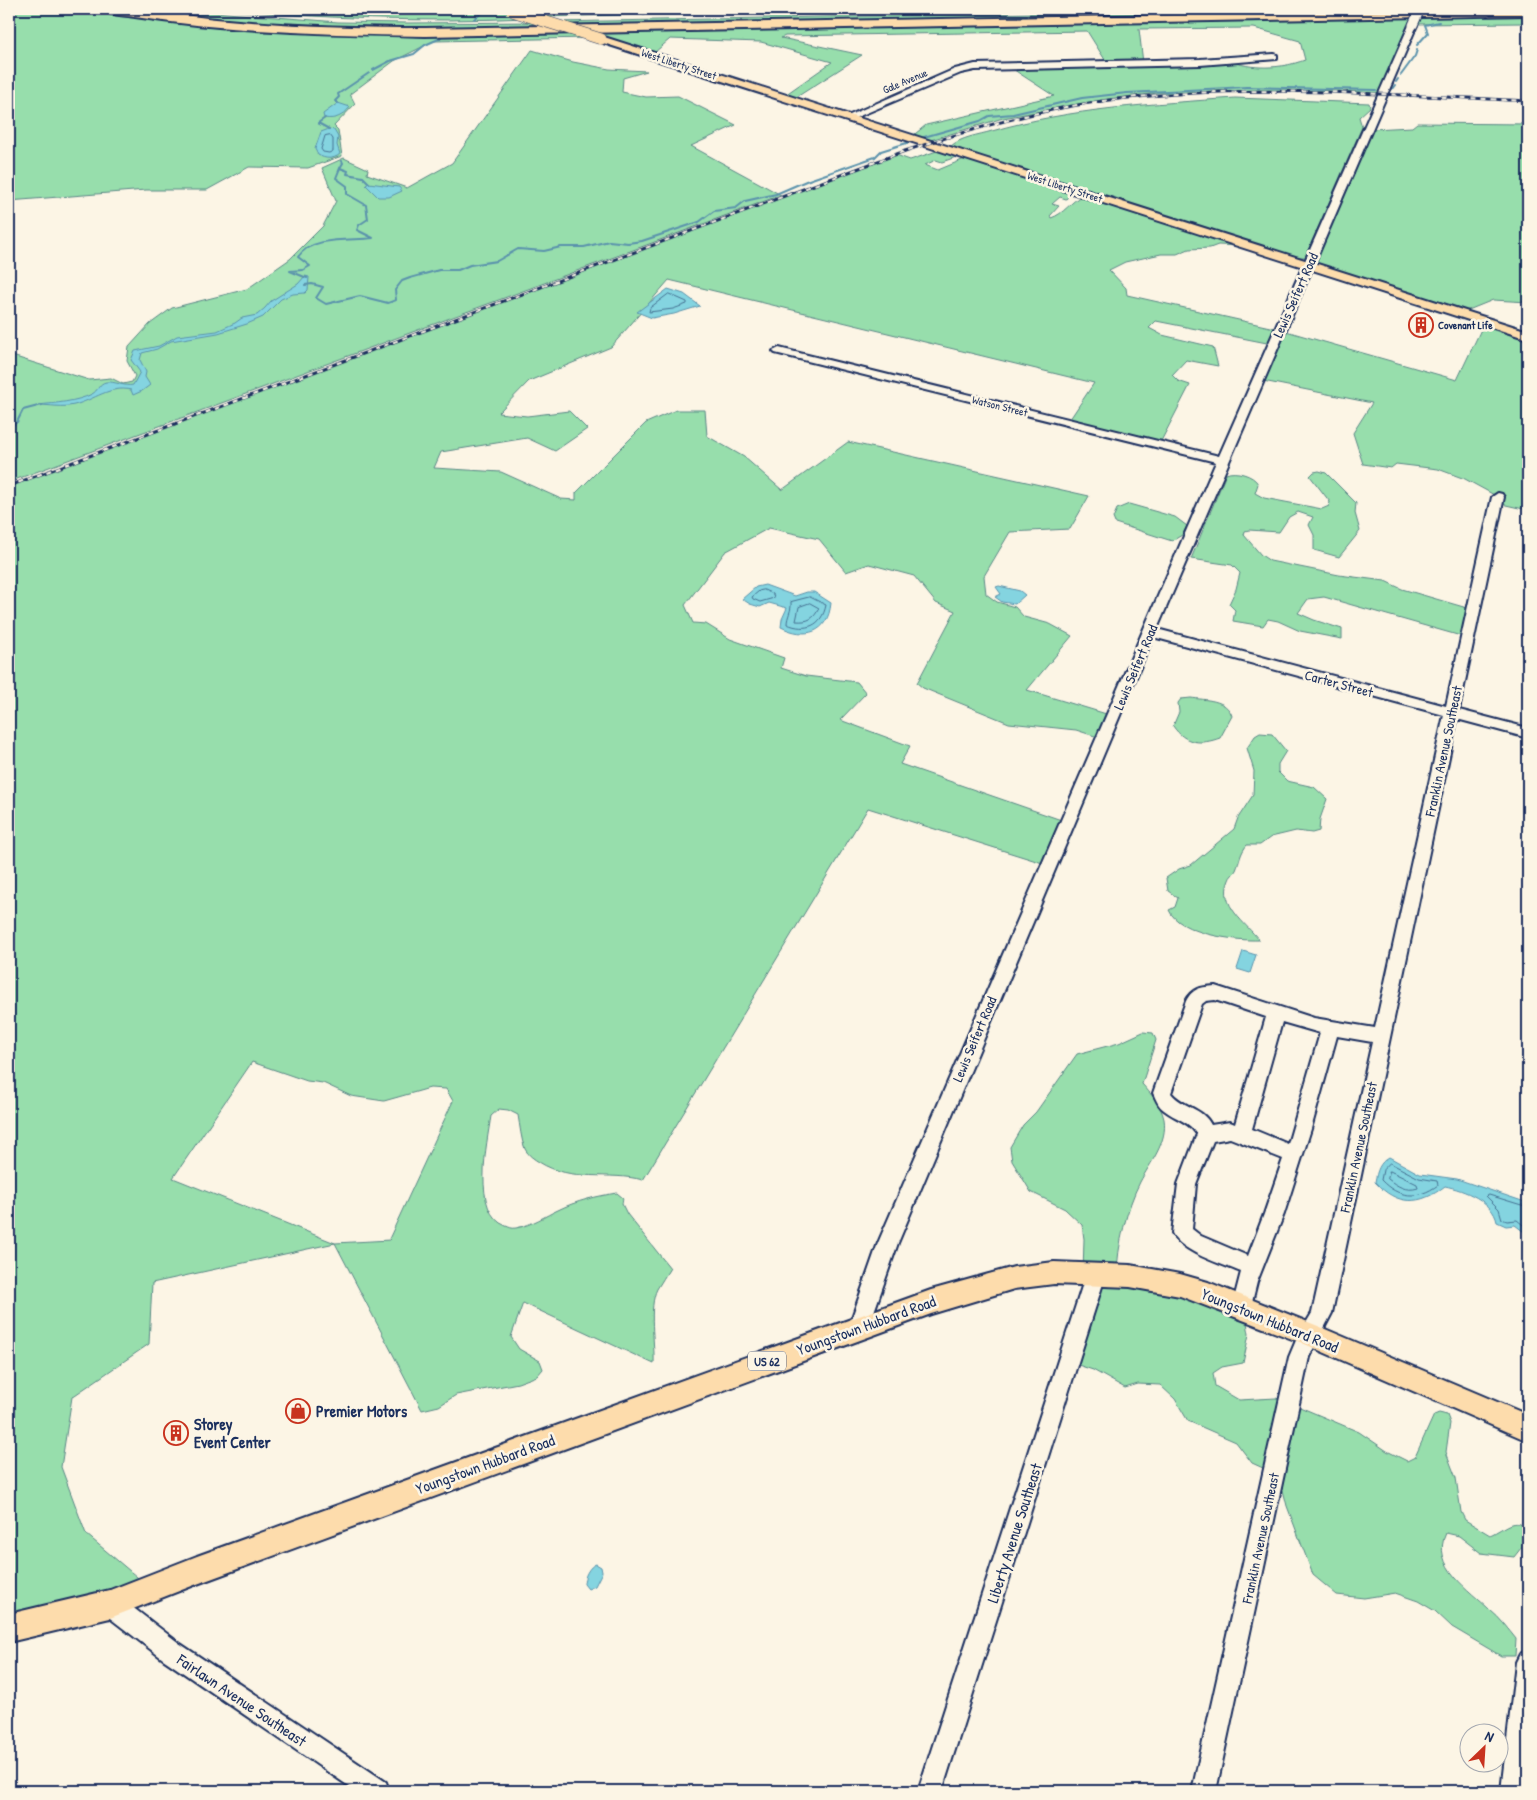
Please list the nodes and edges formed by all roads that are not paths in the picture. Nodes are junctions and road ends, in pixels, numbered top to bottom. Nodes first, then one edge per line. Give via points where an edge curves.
1 (108, 9) edge
2 (193, 9) edge
3 (1162, 9) edge
4 (1420, 9) edge
5 (509, 10) edge
6 (1528, 12) edge
7 (1274, 57) dead end
8 (847, 118) junction
9 (1308, 264) junction
10 (1528, 335) edge
11 (779, 351) dead end
12 (1222, 460) junction
13 (1498, 497) dead end
14 (1150, 632) junction
15 (1450, 712) junction
16 (1528, 733) edge
17 (1276, 1013) junction
18 (1330, 1028) junction
19 (1382, 1037) junction
20 (1206, 1134) junction
21 (1241, 1134) junction
22 (1293, 1155) junction
23 (1252, 1268) junction
24 (1096, 1274) junction
25 (1242, 1307) junction
26 (858, 1328) junction
27 (1309, 1334) junction
28 (1528, 1428) edge
29 (110, 1604) junction
30 (9, 1628) edge
31 (1528, 1662) edge
32 (377, 1791) edge
33 (930, 1791) edge
34 (1204, 1791) edge
35 (1513, 1791) edge

1 - 6 highway via 259,26 425,32
2 - 3 highway via 307,18 431,22
4 - 9 street, Lewis Seifert Road, bridge
5 - 8 main road, West Liberty Street, bridge
7 - 8 street, Gale Avenue via 1200,62 972,67
8 - 9 main road, West Liberty Street
9 - 10 main road, West Liberty Street
9 - 12 street, Lewis Seifert Road
11 - 12 street, Watson Street
12 - 14 street, Lewis Seifert Road
13 - 15 street, Franklin Avenue Southeast
14 - 15 street, Carter Street
14 - 26 street, Lewis Seifert Road via 897,1221
15 - 16 street, Carter Street
15 - 19 street, Franklin Avenue Southeast
17 - 18 street
17 - 20 street via 1215,994 1200,994 1195,1001 1162,1093 1168,1103 1197,1119
17 - 21 street
18 - 19 street
18 - 22 street
19 - 27 street, Franklin Avenue Southeast via 1322,1313
20 - 21 street via 1230,1130
20 - 23 street via 1187,1184 1182,1233 1194,1242
21 - 22 street
22 - 23 street
23 - 25 street
24 - 25 main road, Youngstown Hubbard Road / US 62 via 1180,1285
24 - 26 main road, Youngstown Hubbard Road / US 62 via 1054,1273 1014,1278 964,1291
24 - 33 street, Liberty Avenue Southeast
25 - 27 main road, Youngstown Hubbard Road / US 62
26 - 29 main road, Youngstown Hubbard Road / US 62
27 - 28 main road, Youngstown Hubbard Road / US 62
27 - 34 street, Franklin Avenue Southeast via 1299,1357
29 - 30 main road, Youngstown Hubbard Road / US 62
29 - 32 street, Fairlawn Avenue Southeast via 178,1657
31 - 35 street

